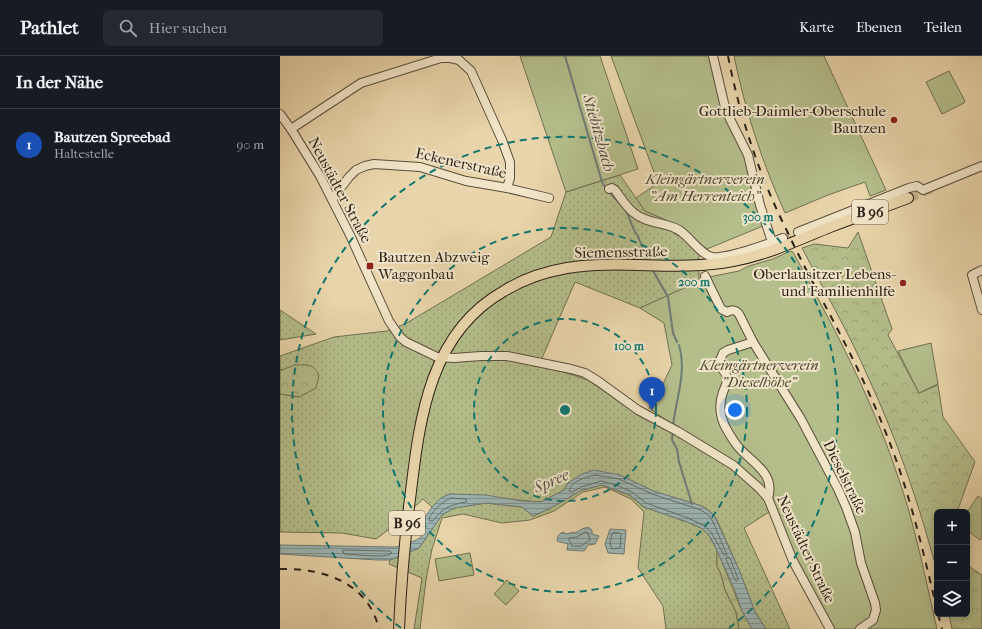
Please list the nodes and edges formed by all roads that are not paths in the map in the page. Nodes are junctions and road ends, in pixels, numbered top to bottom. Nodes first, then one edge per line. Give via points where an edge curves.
1 (713, 56) edge
2 (280, 114) edge
3 (291, 129) junction
4 (982, 166) edge
5 (507, 188) junction
6 (609, 189) dead end
7 (332, 198) junction
8 (549, 198) dead end
9 (908, 198) tunnel mouth
10 (798, 232) tunnel mouth
11 (783, 238) tunnel mouth
12 (772, 242) junction
13 (982, 270) edge
14 (704, 276) dead end
15 (982, 310) edge
16 (753, 342) junction
17 (441, 358) junction
18 (768, 498) junction
19 (399, 629) edge
20 (830, 629) edge
21 (860, 629) edge

1 - 12 street via 724,103 748,155
2 - 3 street, Neustädter Straße
3 - 5 street via 361,83 441,58 459,60 471,71 502,140 510,162
3 - 7 street, Neustädter Straße
4 - 10 street via 923,190 917,186 909,188
5 - 7 street, Eckenerstraße via 466,181 420,167 374,164 356,170
5 - 8 street, Eckenerstraße
6 - 12 street via 615,190 634,214 678,229 711,256 716,257
7 - 17 street, Neustädter Straße via 393,328 411,346
9 - 17 main road, Siemensstraße / B 96 via 754,256 712,264 600,265 546,272 520,281 496,295 469,317
11 - 12 street
13 - 15 street via 972,275
14 - 16 street, Dieselstraße via 721,309 724,312 736,311
16 - 18 street via 728,350 722,356 718,365 727,378 720,402 720,412 731,437 767,477 770,486
16 - 21 street, Dieselstraße via 796,410 846,507 876,610 873,620
17 - 18 street, Neustädter Straße via 507,356 577,370 598,380 638,410 673,428 732,465
17 - 19 main road, Siemensstraße / B 96 via 424,410 415,459
18 - 20 street, Neustädter Straße via 793,561

